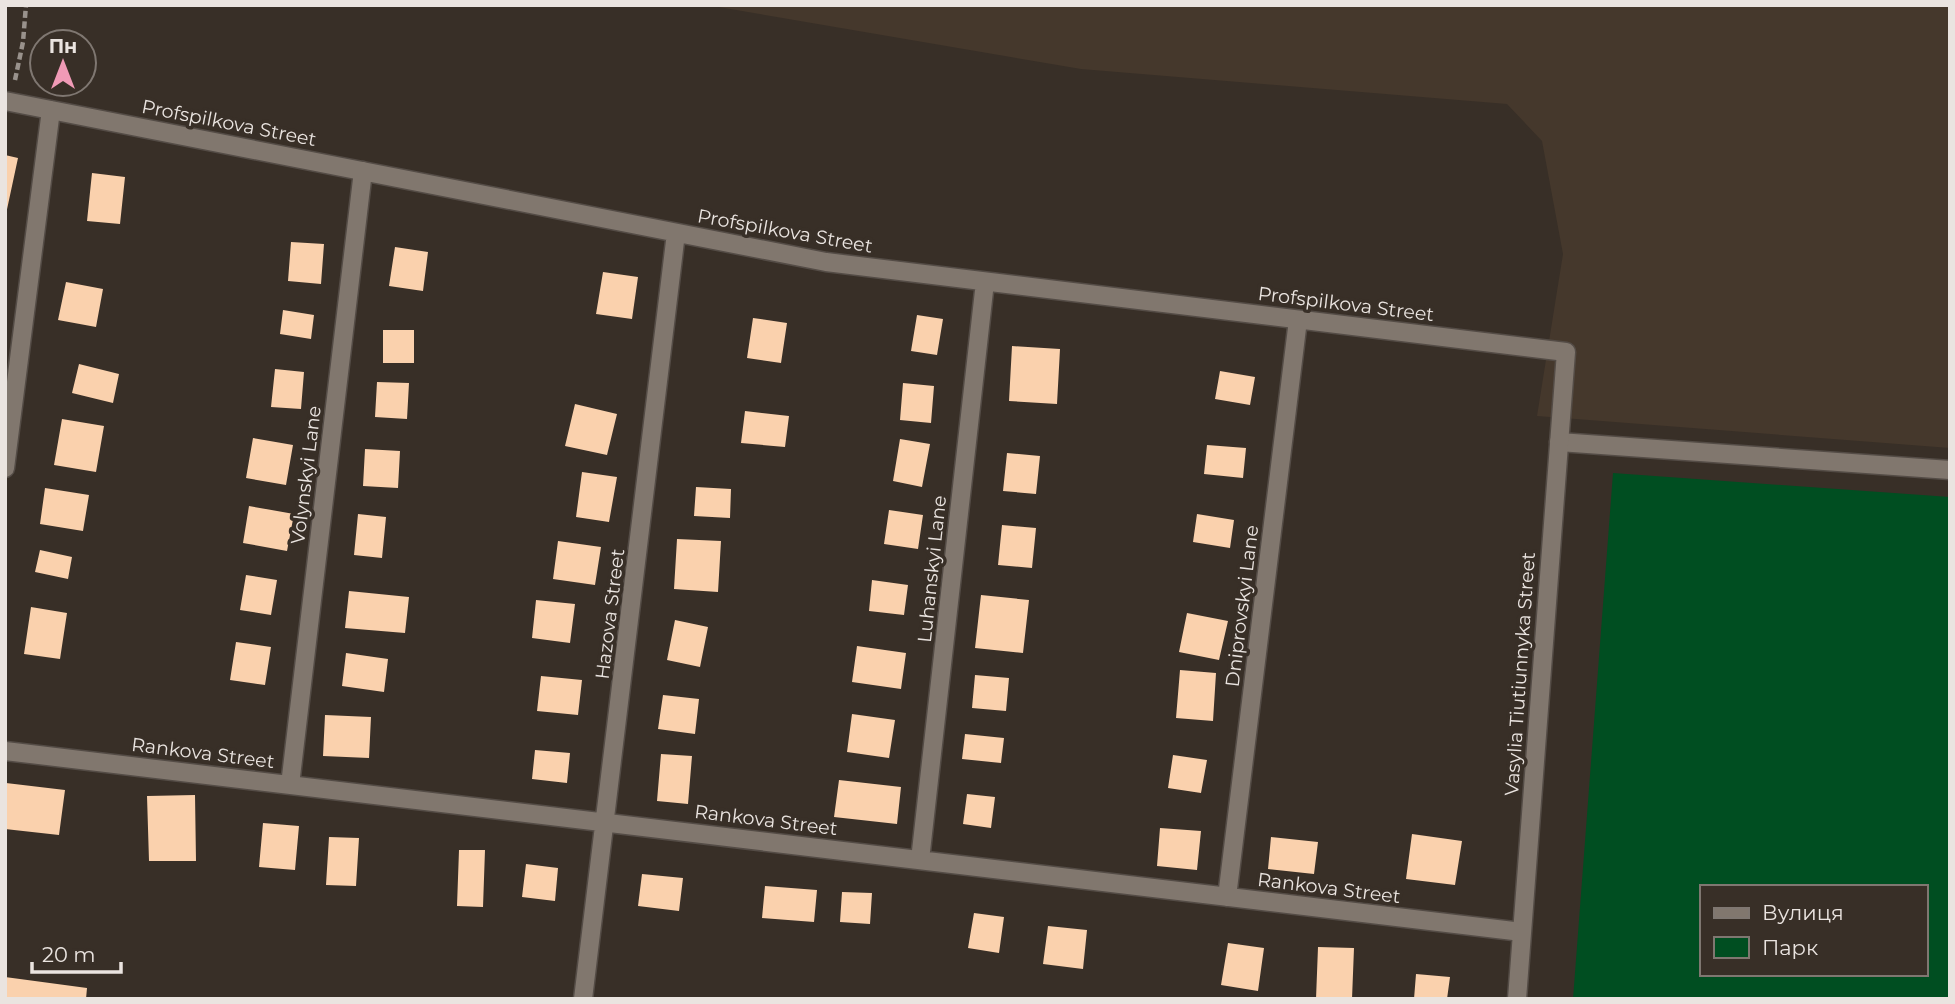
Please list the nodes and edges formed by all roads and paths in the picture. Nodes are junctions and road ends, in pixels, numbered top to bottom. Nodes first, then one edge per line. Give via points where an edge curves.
1 (26, 5) edge
2 (8, 101) edge
3 (51, 110) junction
4 (363, 171) junction
5 (676, 233) junction
6 (985, 282) junction
7 (1298, 320) junction
8 (1566, 352) joint
9 (1559, 442) junction
10 (5, 468) edge
11 (1950, 470) edge
12 (5, 751) edge
13 (290, 785) junction
14 (606, 823) junction
15 (920, 860) junction
16 (1227, 897) junction
17 (1522, 932) junction
18 (583, 999) edge
19 (1517, 999) edge

1 - 2 path via 23,42
2 - 3 street, Profspilkova Street
3 - 4 street, Profspilkova Street
3 - 10 street
4 - 5 street, Profspilkova Street
4 - 13 street, Volynskyi Lane
5 - 6 street, Profspilkova Street via 825,262
5 - 14 street, Hazova Street
6 - 7 street, Profspilkova Street
6 - 15 street, Luhanskyi Lane
7 - 8 street, Profspilkova Street
7 - 16 street, Dniprovskyi Lane
8 - 9 street, Vasylia Tiutiunnyka Street
9 - 11 street
9 - 17 street, Vasylia Tiutiunnyka Street
12 - 13 street, Rankova Street
13 - 14 street, Rankova Street
14 - 15 street, Rankova Street
14 - 18 street, Hazova Street
15 - 16 street, Rankova Street
16 - 17 street, Rankova Street
17 - 19 street, Vasylia Tiutiunnyka Street

